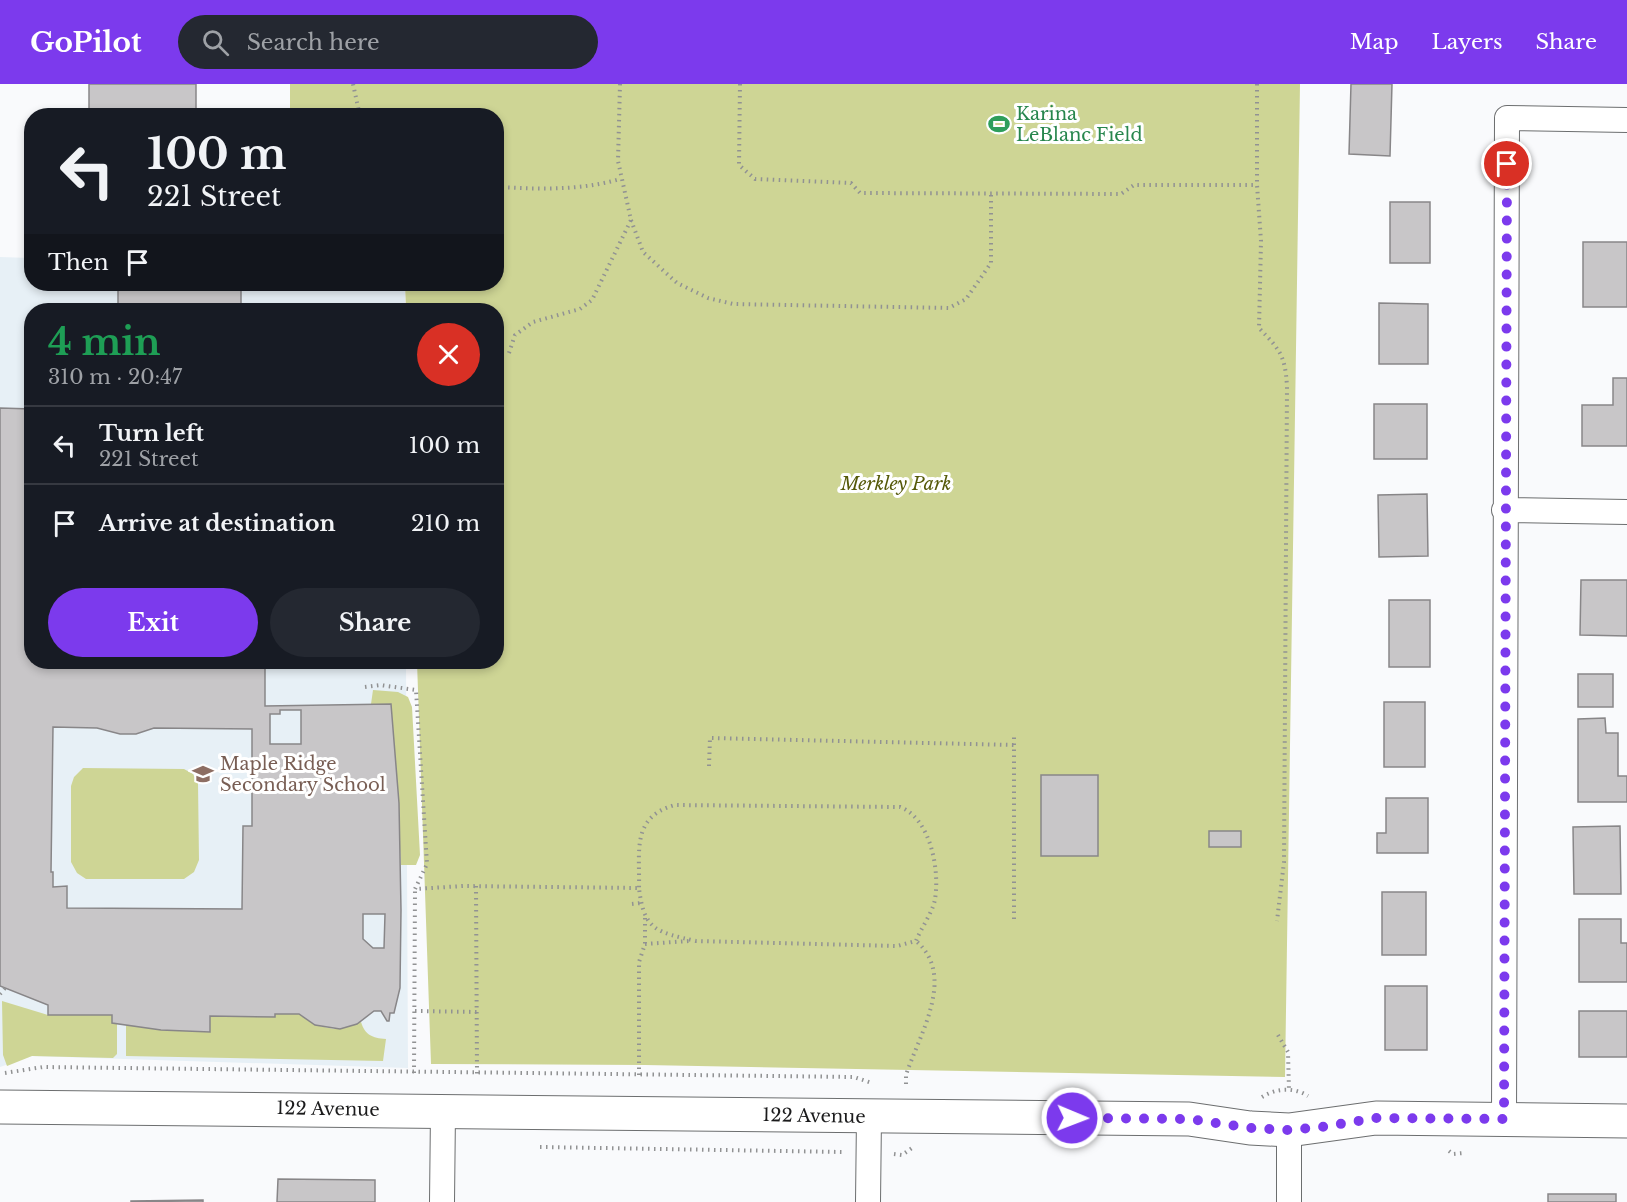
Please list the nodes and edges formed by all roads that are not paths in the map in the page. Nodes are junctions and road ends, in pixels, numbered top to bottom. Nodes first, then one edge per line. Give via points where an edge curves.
1 (1627, 120) edge
2 (1504, 510) junction
3 (1627, 512) edge
4 (0, 1107) edge
5 (443, 1111) junction
6 (869, 1116) junction
7 (1504, 1119) junction
8 (1627, 1121) edge
9 (1289, 1130) junction
10 (442, 1202) edge
11 (868, 1202) edge
12 (1289, 1202) edge

1 - 2 street via 1508,118
2 - 3 street
2 - 7 street
4 - 5 street, 122 Avenue
5 - 6 street, 122 Avenue
5 - 10 street
6 - 9 street, 122 Avenue via 1189,1119
6 - 11 street
7 - 8 street, 122 Avenue
7 - 9 street, 122 Avenue via 1376,1118
9 - 12 street

